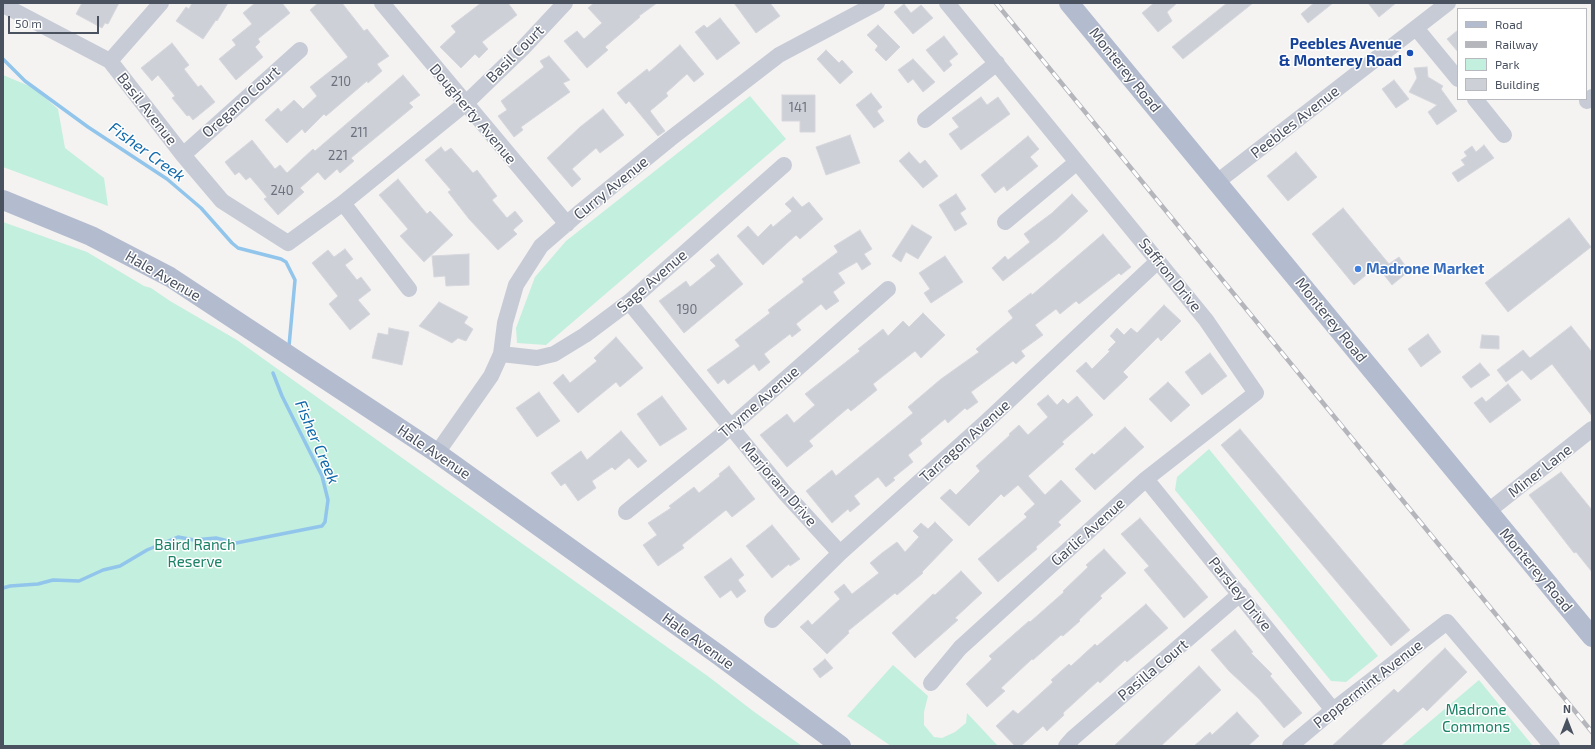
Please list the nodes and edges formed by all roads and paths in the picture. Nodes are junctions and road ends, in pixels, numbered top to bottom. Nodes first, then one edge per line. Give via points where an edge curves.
1 (4, 3) edge
2 (161, 3) edge
3 (382, 3) edge
4 (565, 3) edge
5 (877, 3) edge
6 (947, 3) edge
7 (1069, 3) edge
8 (1448, 3) edge
9 (1416, 28) junction
10 (300, 50) dead end
11 (110, 62) junction
12 (997, 64) junction
13 (1457, 77) edge
14 (1476, 100) edge
15 (465, 104) junction
16 (925, 120) dead end
17 (1504, 135) dead end
18 (183, 155) junction
19 (1077, 162) junction
20 (784, 165) dead end
21 (1217, 182) junction
22 (3, 200) edge
23 (343, 203) junction
24 (1005, 222) dead end
25 (566, 224) junction
26 (1158, 261) junction
27 (888, 288) dead end
28 (409, 289) dead end
29 (629, 302) junction
30 (501, 354) junction
31 (1256, 393) joint
32 (730, 428) junction
33 (1592, 430) edge
34 (437, 453) junction
35 (1146, 479) junction
36 (626, 512) dead end
37 (1488, 512) junction
38 (840, 553) junction
39 (1240, 594) junction
40 (772, 620) dead end
41 (1592, 637) edge
42 (930, 683) dead end
43 (1333, 710) junction
44 (841, 746) edge
45 (1066, 746) edge
46 (1290, 746) edge
47 (1552, 746) edge

1 - 11 street, Basil Avenue via 5,6
2 - 11 street
3 - 15 street, Dougherty Avenue
4 - 15 street, Basil Court via 524,48
5 - 25 street, Curry Avenue via 778,55
6 - 12 street, Saffron Drive
7 - 21 main road, Monterey Road
8 - 9 street, Peebles Avenue
9 - 13 street
9 - 21 street, Peebles Avenue
10 - 18 street, Oregano Court
11 - 18 street, Basil Avenue
12 - 16 street
12 - 19 street, Saffron Drive
14 - 17 street
15 - 23 street, Basil Avenue
15 - 25 street, Dougherty Avenue
18 - 23 street, Basil Avenue via 222,201 288,243
19 - 24 street
19 - 26 street, Saffron Drive
20 - 29 street, Sage Avenue
21 - 37 main road, Monterey Road
22 - 34 main road, Hale Avenue via 90,236 170,277
23 - 28 street
25 - 30 street, Curry Avenue via 541,246 516,286 505,323
26 - 31 street, Saffron Drive via 1206,320
26 - 38 street, Tarragon Avenue via 986,422
27 - 32 street, Thyme Avenue
29 - 30 street, Sage Avenue via 585,335 554,354 537,358
29 - 32 street, Marjoram Drive
30 - 34 street, Curry Avenue via 491,376
31 - 35 street, Garlic Avenue
32 - 36 street, Thyme Avenue
32 - 38 street, Marjoram Drive
33 - 37 street, Miner Lane
34 - 44 main road, Hale Avenue
35 - 39 street, Parsley Drive
35 - 42 street, Garlic Avenue via 960,648
37 - 41 main road, Monterey Road
38 - 40 street, Tarragon Avenue
39 - 43 street, Parsley Drive
39 - 45 street, Pasilla Court
43 - 46 street, Peppermint Avenue
43 - 47 street, Peppermint Avenue via 1447,622

